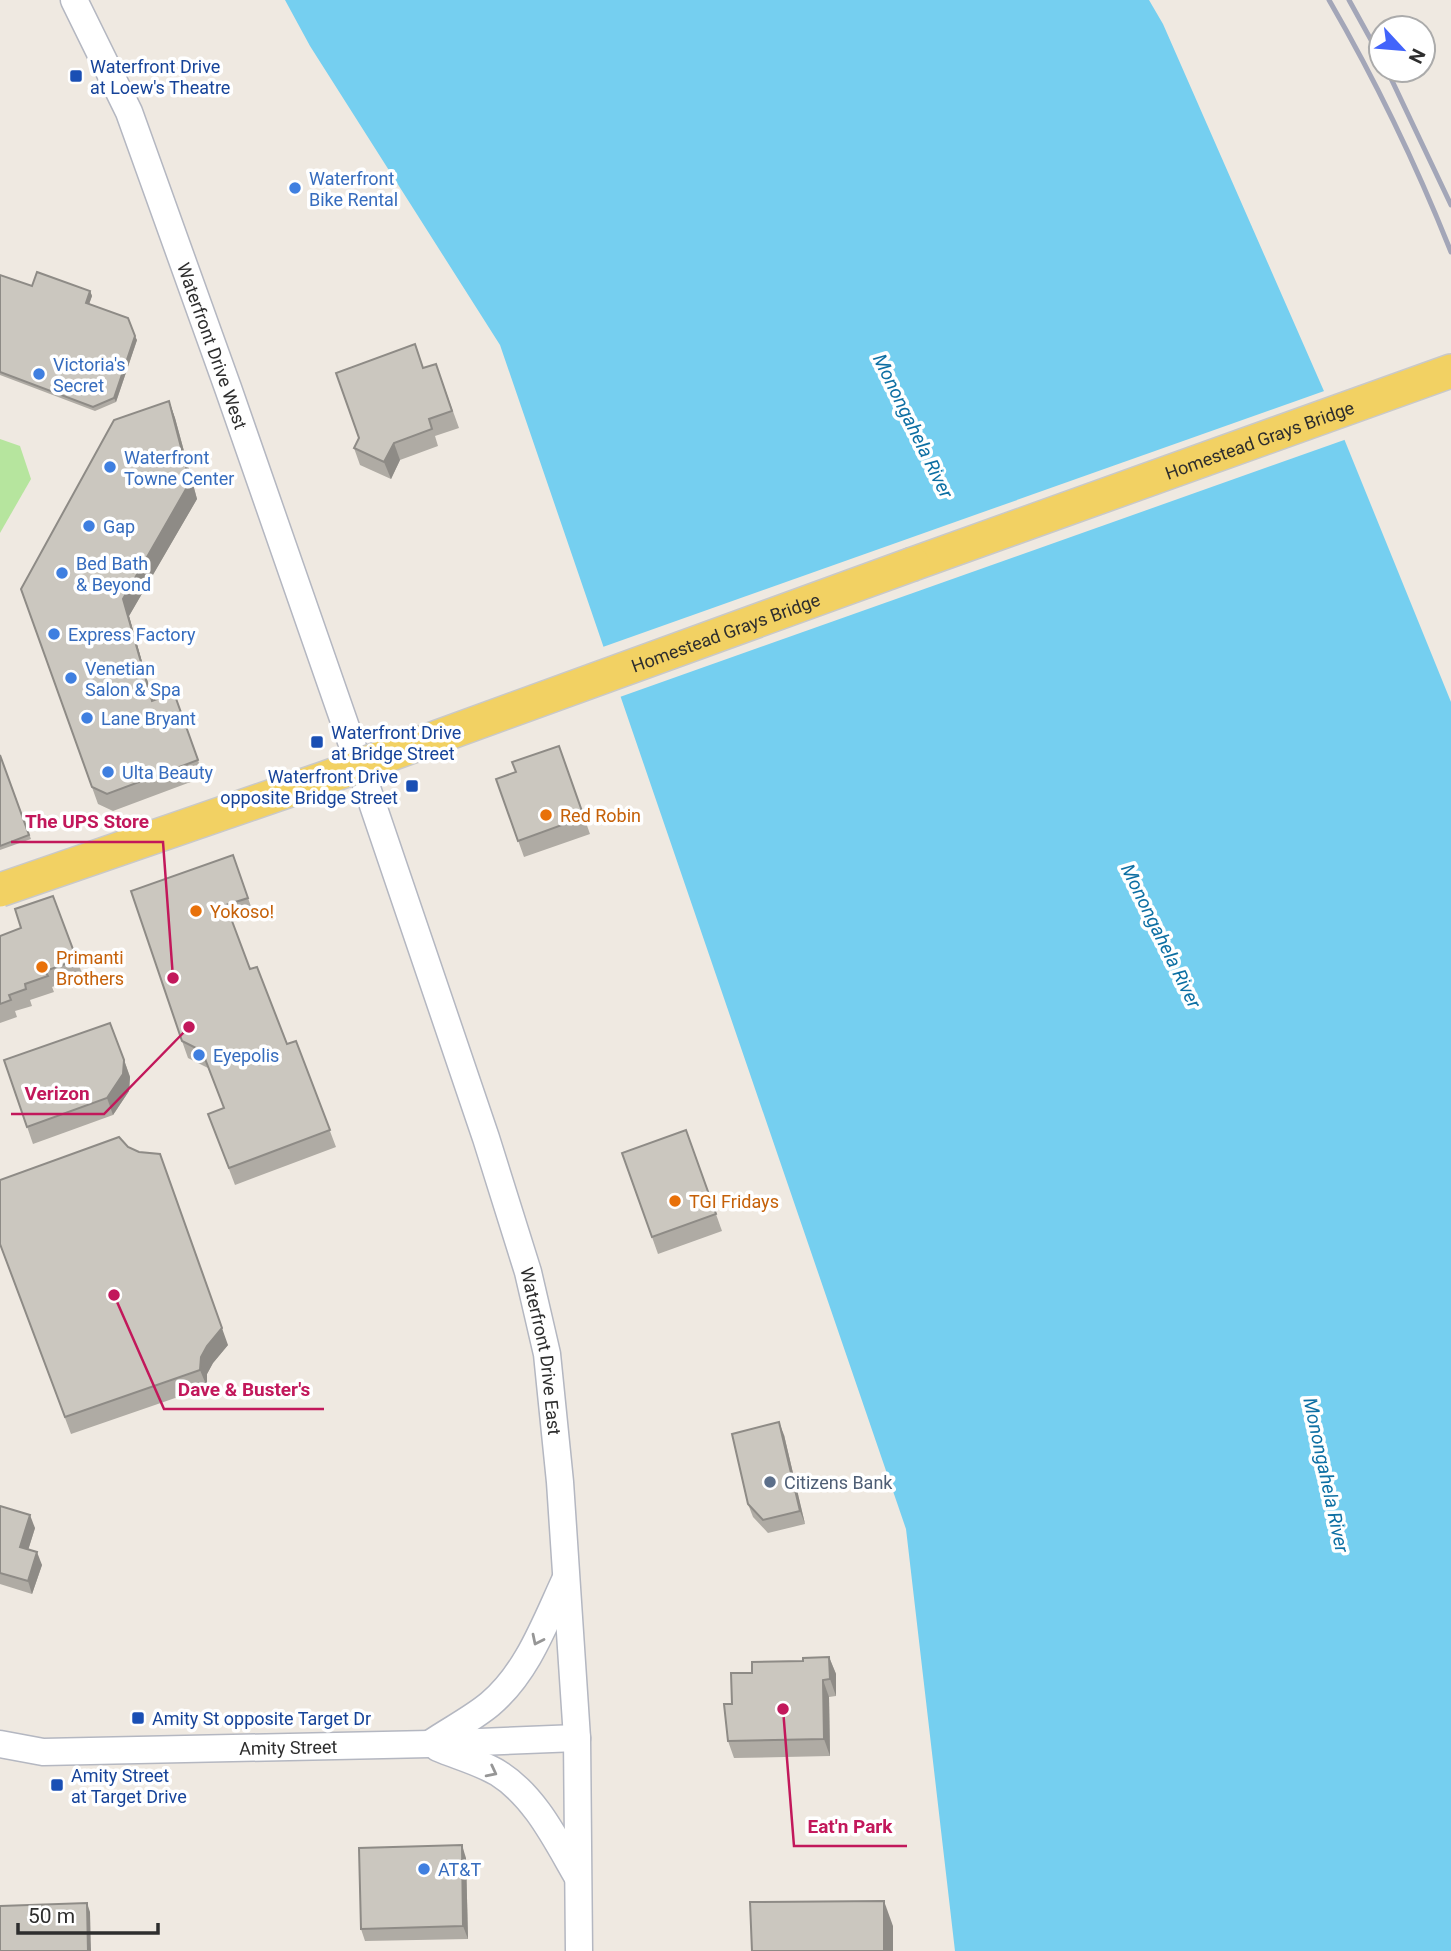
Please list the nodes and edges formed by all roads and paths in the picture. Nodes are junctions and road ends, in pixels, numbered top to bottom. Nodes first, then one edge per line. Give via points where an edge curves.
1 (74, 0) edge
2 (1451, 371) edge
3 (363, 776) junction
4 (0, 890) edge
5 (0, 905) edge
6 (566, 1578) junction
7 (577, 1738) junction
8 (0, 1744) edge
9 (430, 1744) junction
10 (577, 1877) junction
11 (579, 1951) edge

1 - 3 street, Waterfront Drive West via 129,113
2 - 4 main road, Homestead Grays Bridge, bridge via 325,778
3 - 5 street
3 - 6 street, Waterfront Drive East via 532,1285 547,1354
6 - 7 street, Waterfront Drive East
6 -> 9 street via 514,1677 491,1703
7 - 9 street, Amity Street
7 - 10 street, Waterfront Drive East
8 - 9 street, Amity Street via 43,1752
9 -> 10 street via 498,1774 520,1793 546,1822
10 - 11 street, Waterfront Drive East

